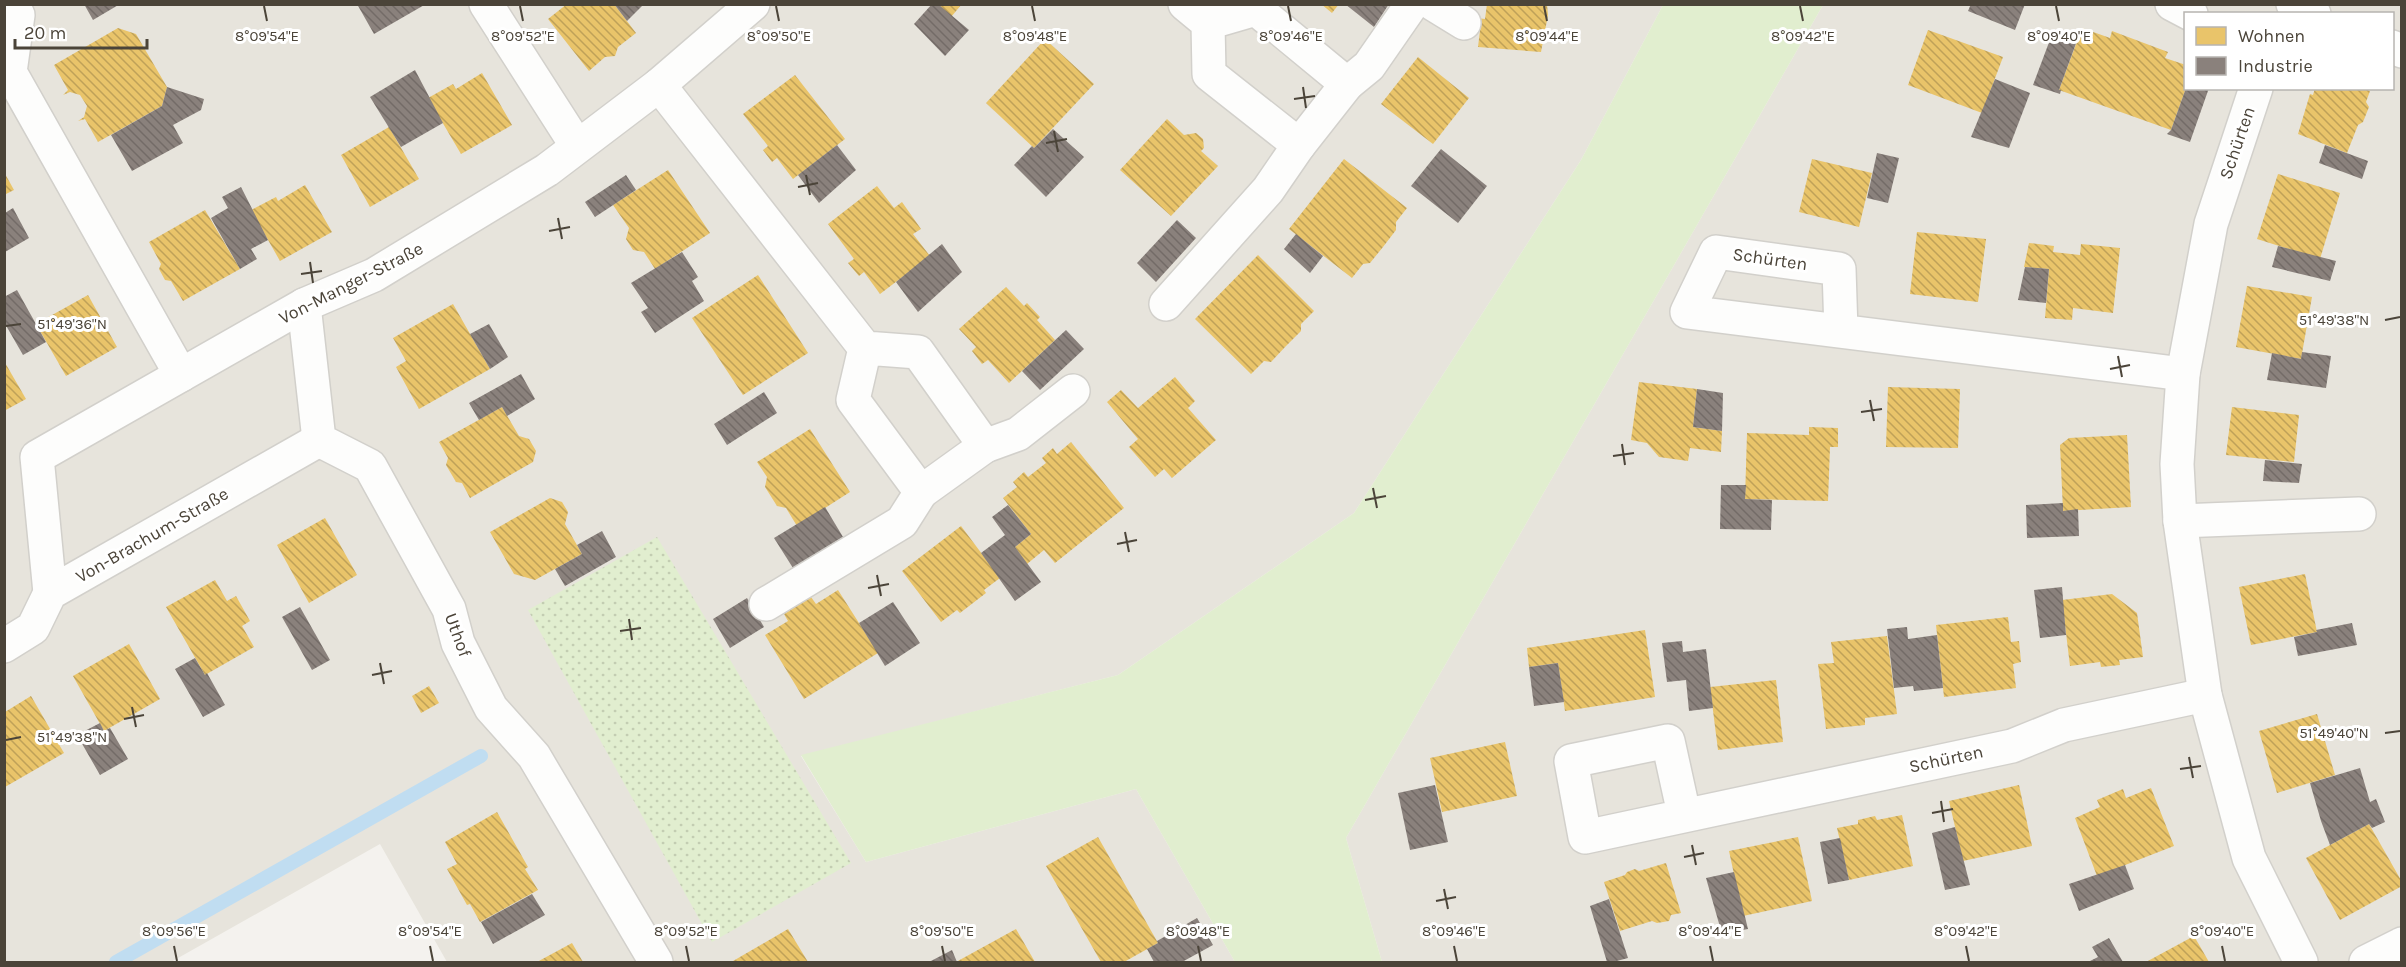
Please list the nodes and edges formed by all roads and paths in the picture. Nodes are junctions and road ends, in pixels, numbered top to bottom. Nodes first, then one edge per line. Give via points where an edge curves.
1 (12, 4) edge
2 (486, 4) edge
3 (753, 4) edge
4 (1412, 4) edge
5 (1433, 4) edge
6 (2172, 4) edge
7 (2293, 4) edge
8 (2188, 12) edge
9 (2310, 12) edge
10 (1197, 14) edge
11 (1464, 23) dead end
12 (7, 71) edge
13 (1347, 84) junction
14 (660, 85) junction
15 (2255, 90) edge
16 (1299, 145) junction
17 (577, 146) junction
18 (1166, 304) dead end
19 (304, 305) junction
20 (1841, 331) dead end
21 (865, 348) junction
22 (2183, 374) junction
23 (181, 375) junction
24 (1073, 391) dead end
25 (318, 440) junction
26 (985, 446) junction
27 (921, 492) junction
28 (2359, 514) dead end
29 (2180, 521) junction
30 (50, 593) junction
31 (766, 604) dead end
32 (4, 646) edge
33 (2205, 695) junction
34 (1684, 814) dead end
35 (2402, 944) edge
36 (656, 963) edge
37 (2301, 963) edge
38 (2366, 963) edge

1 - 12 street via 18,15
2 - 17 street
3 - 14 street, Von-Manger-Straße
4 - 13 street via 1369,66
5 - 11 street
6 - 8 street
7 - 9 street
10 - 13 street via 1256,9
10 - 16 street via 1209,74
12 - 23 street
13 - 16 street
14 - 17 street, Von-Manger-Straße
14 - 21 street
15 - 22 street, Schürten via 2211,224
16 - 18 street via 1268,190
17 - 19 street, Von-Manger-Straße via 547,170 412,252 374,274
19 - 23 street, Von-Manger-Straße
19 - 25 street
20 - 22 street
21 - 26 street via 918,352
21 - 27 street via 853,400
22 - 29 street, Schürten via 2177,464
23 - 30 street, Von-Manger-Straße via 37,457
24 - 26 street via 1018,434
25 - 30 street, Von-Brachum-Straße
25 - 36 street, Uthof via 370,466 449,609 458,643 491,708 534,756
26 - 27 street
27 - 31 street via 902,522
28 - 29 street
29 - 33 street, Schürten
30 - 32 street via 33,628
33 - 34 street, Schürten via 2064,725 2012,746
33 - 37 street, Schürten via 2249,858
35 - 38 street

